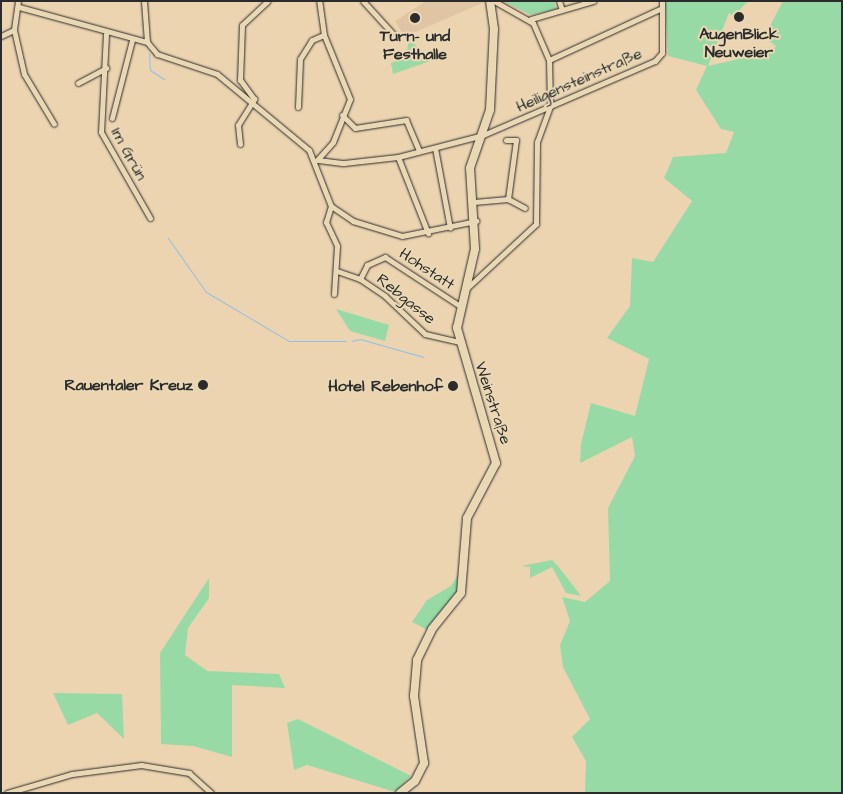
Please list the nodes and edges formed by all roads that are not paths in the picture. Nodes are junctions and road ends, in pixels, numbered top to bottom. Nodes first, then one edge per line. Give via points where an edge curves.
1 (144, 1) edge
2 (268, 1) edge
3 (319, 1) edge
4 (363, 1) edge
5 (490, 1) edge
6 (494, 1) edge
7 (559, 1) edge
8 (592, 1) edge
9 (662, 1) edge
10 (18, 4) edge
11 (562, 10) junction
12 (660, 10) junction
13 (531, 19) junction
14 (14, 30) junction
15 (106, 34) junction
16 (324, 35) junction
17 (1, 36) edge
18 (395, 36) dead end
19 (132, 40) junction
20 (147, 42) junction
21 (549, 60) junction
22 (106, 68) junction
23 (78, 83) dead end
24 (252, 104) junction
25 (550, 106) junction
26 (298, 107) dead end
27 (342, 115) junction
28 (112, 118) dead end
29 (54, 124) dead end
30 (483, 136) junction
31 (506, 140) dead end
32 (240, 144) dead end
33 (435, 148) junction
34 (419, 152) junction
35 (398, 157) junction
36 (316, 160) junction
37 (508, 199) junction
38 (474, 202) junction
39 (331, 206) junction
40 (525, 208) dead end
41 (150, 218) dead end
42 (476, 221) junction
43 (450, 228) junction
44 (428, 233) junction
45 (337, 272) junction
46 (360, 279) junction
47 (466, 290) junction
48 (334, 294) dead end
49 (460, 306) junction
50 (459, 342) junction
51 (7, 793) edge
52 (211, 793) edge
53 (400, 793) edge

1 - 20 street
2 - 24 street via 242,26 240,80 253,95
3 - 16 street
4 - 18 street
5 - 30 main road, Weinstraße via 494,29 490,110
6 - 13 street
7 - 11 street
8 - 11 street
9 - 12 street, Heiligensteinstraße
10 - 14 street
10 - 15 street
11 - 13 street
12 - 21 street
12 - 25 street, Heiligensteinstraße via 661,57
13 - 21 street
14 - 17 street
14 - 29 street via 24,74
15 - 19 street
15 - 22 street, Im Grün
16 - 26 street via 312,40 300,59
16 - 27 street via 349,89 350,99
19 - 20 street
19 - 28 street
20 - 24 street via 159,56 217,74
21 - 25 street
22 - 23 street
22 - 41 street, Im Grün via 100,132
24 - 32 street via 238,125
24 - 36 street via 309,150
25 - 30 street, Heiligensteinstraße
25 - 47 street, Weinstraße via 537,142 536,224
27 - 34 street via 356,128 406,120
27 - 36 street via 333,142
30 - 33 street, Heiligensteinstraße
30 - 38 main road, Weinstraße via 470,168
31 - 37 street via 516,140
33 - 34 street, Heiligensteinstraße
33 - 43 street
34 - 35 street, Heiligensteinstraße
35 - 36 street, Heiligensteinstraße via 344,163
35 - 44 street
36 - 39 street
37 - 38 street
37 - 40 street
38 - 42 main road, Weinstraße
39 - 44 street via 377,230 402,236
39 - 45 street via 326,222 337,246
42 - 43 street
42 - 47 main road, Weinstraße
43 - 44 street
45 - 46 street, Rebgasse
45 - 48 street
46 - 49 street, Hohstatt via 367,266 384,257
46 - 50 street, Rebgasse via 425,334
47 - 49 main road, Weinstraße
49 - 50 main road, Weinstraße
50 - 53 main road, Weinstraße via 496,463 467,518 461,593 432,629 417,660 414,696 424,763 415,781
51 - 52 street via 72,774 141,765 189,773

